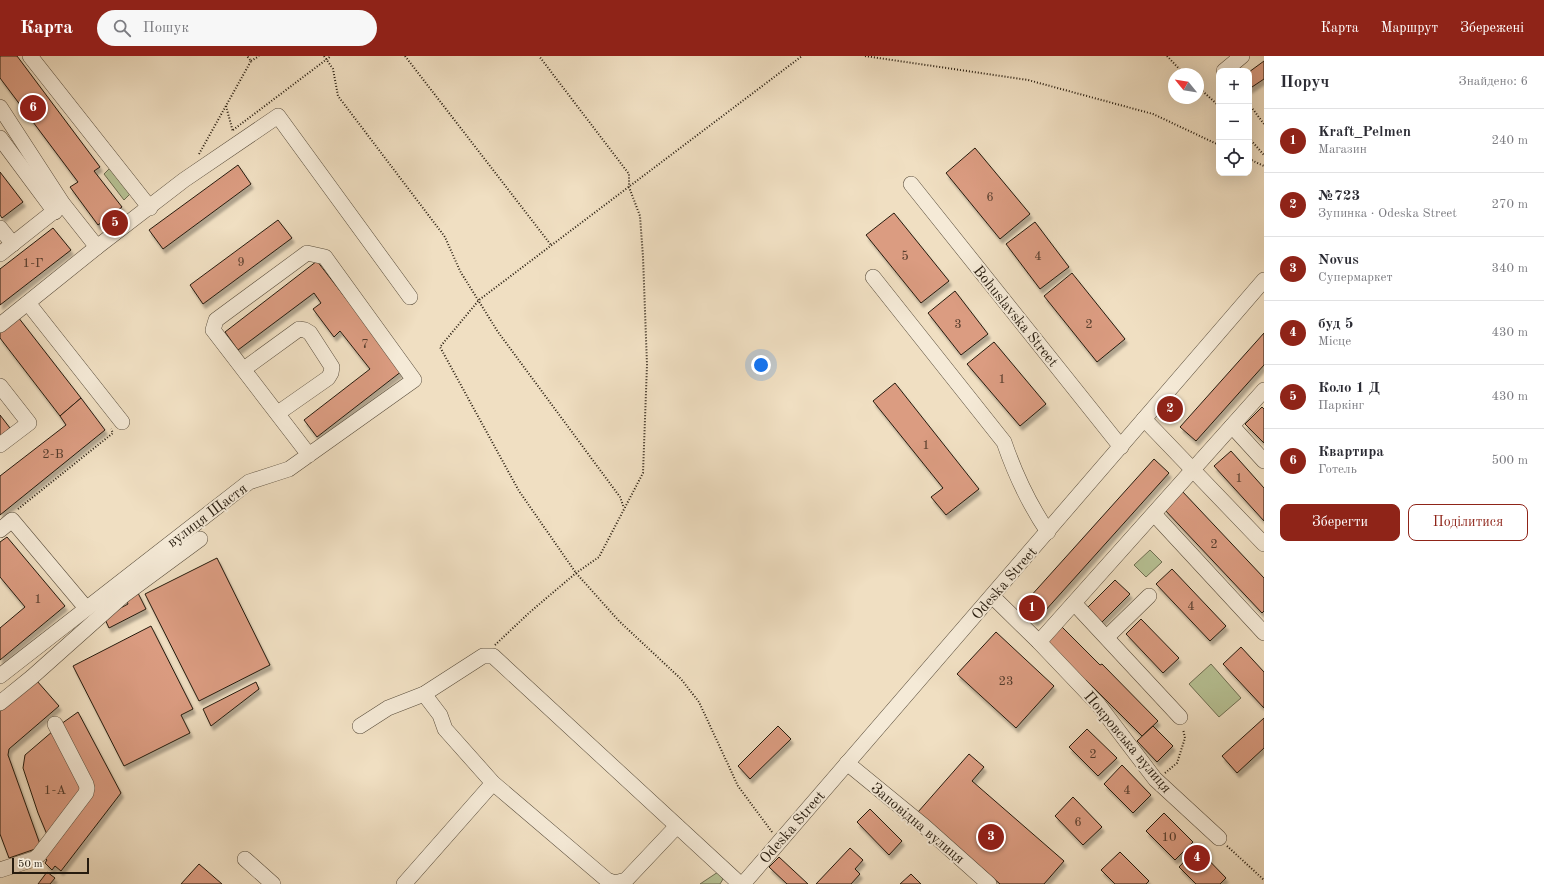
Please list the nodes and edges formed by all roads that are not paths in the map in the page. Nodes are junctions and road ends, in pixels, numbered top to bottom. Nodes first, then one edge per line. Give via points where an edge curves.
1 (30, 56) edge
2 (1242, 56) edge
3 (1228, 68) edge
4 (0, 107) edge
5 (0, 138) edge
6 (911, 184) dead end
7 (59, 208) junction
8 (150, 208) junction
9 (0, 228) edge
10 (13, 244) junction
11 (97, 247) junction
12 (0, 254) edge
13 (873, 277) dead end
14 (1264, 280) edge
15 (410, 297) dead end
16 (28, 303) junction
17 (0, 325) edge
18 (244, 369) junction
19 (0, 386) edge
20 (1264, 390) edge
21 (278, 413) junction
22 (1144, 419) junction
23 (116, 422) road end
24 (1232, 426) junction
25 (0, 445) edge
26 (1121, 447) junction
27 (309, 455) junction
28 (1264, 461) edge
29 (1193, 470) junction
30 (1154, 514) junction
31 (6, 525) edge
32 (1048, 532) junction
33 (200, 539) dead end
34 (1264, 544) edge
35 (992, 596) junction
36 (1149, 596) dead end
37 (1074, 603) junction
38 (86, 608) junction
39 (1263, 630) edge
40 (1107, 638) junction
41 (1039, 642) junction
42 (0, 676) edge
43 (424, 694) junction
44 (0, 703) edge
45 (1180, 717) road end
46 (55, 724) dead end
47 (360, 726) dead end
48 (847, 763) junction
49 (494, 783) junction
50 (677, 826) junction
51 (1219, 838) dead end
52 (245, 858) dead end
53 (1, 866) edge
54 (273, 884) edge
55 (404, 884) edge
56 (743, 884) edge
57 (989, 884) edge

1 - 8 street
2 - 3 street
4 - 7 street
5 - 7 street
6 - 26 street, Bohuslavska Street
7 - 10 street
7 - 11 street
8 - 11 street
8 - 15 street via 234,138 278,116
9 - 10 street
10 - 12 street
11 - 16 street
13 - 32 street via 1004,442 1035,513
14 - 22 street, Odeska Street
16 - 17 street
16 - 23 street
18 - 21 street
18 - 21 street via 299,330 310,333 332,367 331,373 328,378
18 - 27 street, вулиця Щастя via 213,330 216,320 307,253 325,257 414,380
19 - 25 street via 29,423
20 - 24 street
21 - 27 street
22 - 26 street, Odeska Street
22 - 29 street
24 - 28 street
24 - 29 street
26 - 32 street, Odeska Street
27 - 38 street, вулиця Щастя via 289,469 249,482
29 - 30 street
29 - 34 street
30 - 37 street
30 - 39 street
31 - 38 street
32 - 35 street, Odeska Street
33 - 44 street via 124,595
35 - 41 street, Покровська вулиця
35 - 48 street, Odeska Street
36 - 40 street
37 - 40 street
37 - 41 street
38 - 42 street, вулиця Щастя
40 - 45 street
41 - 51 street, Покровська вулиця via 1098,704 1155,779
43 - 47 street via 388,708
43 - 49 street via 440,715 445,729
43 - 50 street via 483,656 493,656
46 - 53 street via 88,788 39,855 34,859
48 - 56 street, Odeska Street
48 - 57 street, Заповідна вулиця
49 - 50 street via 607,880 615,884 626,880
49 - 55 street
50 - 56 street
52 - 54 street

